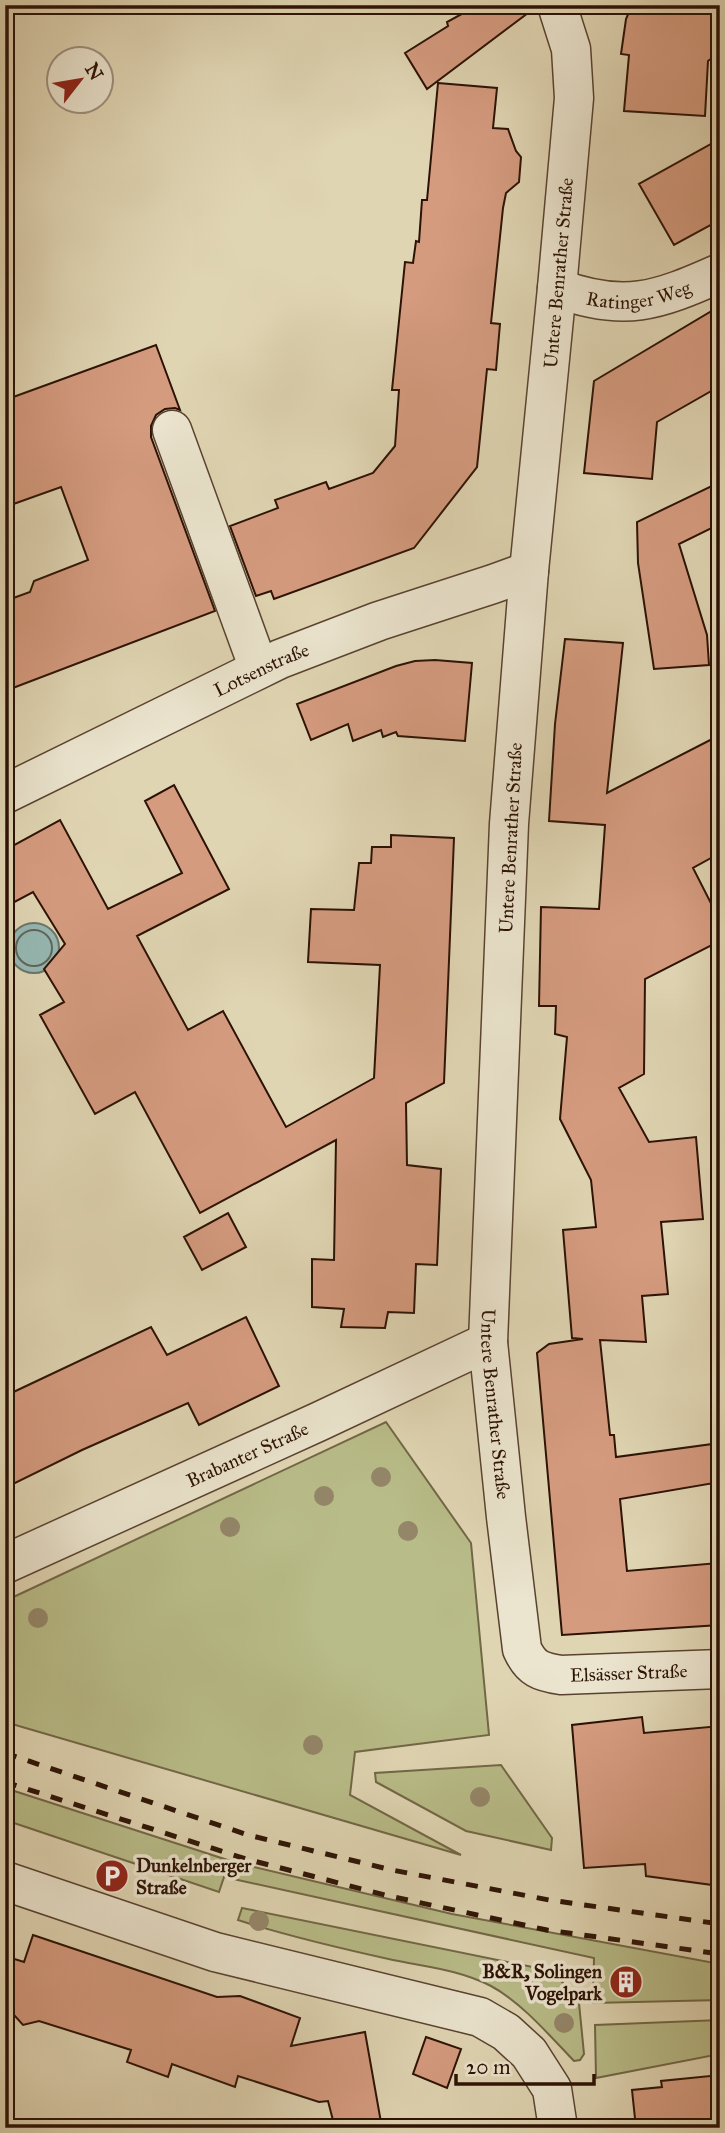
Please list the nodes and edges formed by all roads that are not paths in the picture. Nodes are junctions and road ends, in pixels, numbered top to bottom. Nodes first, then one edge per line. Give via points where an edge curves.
1 (561, 7) edge
2 (720, 273) edge
3 (557, 288) junction
4 (172, 430) dead end
5 (529, 571) junction
6 (259, 669) junction
7 (5, 793) edge
8 (488, 1342) junction
9 (5, 1564) edge
10 (720, 1669) edge
11 (538, 1670) joint
12 (5, 1881) edge
13 (558, 2128) edge

1 - 3 street, Untere Benrather Straße via 571,49 573,98
2 - 3 street, Ratinger Weg via 646,300 619,303
3 - 5 street, Untere Benrather Straße
4 - 6 street
5 - 6 street, Lotsenstraße via 379,621
5 - 8 street, Untere Benrather Straße via 506,881
6 - 7 street, Lotsenstraße
8 - 9 street, Brabanter Straße
8 - 11 street, Untere Benrather Straße via 523,1649
10 - 11 street, Elsässer Straße via 561,1675
12 - 13 street via 215,1952 480,2017 529,2053 552,2089

